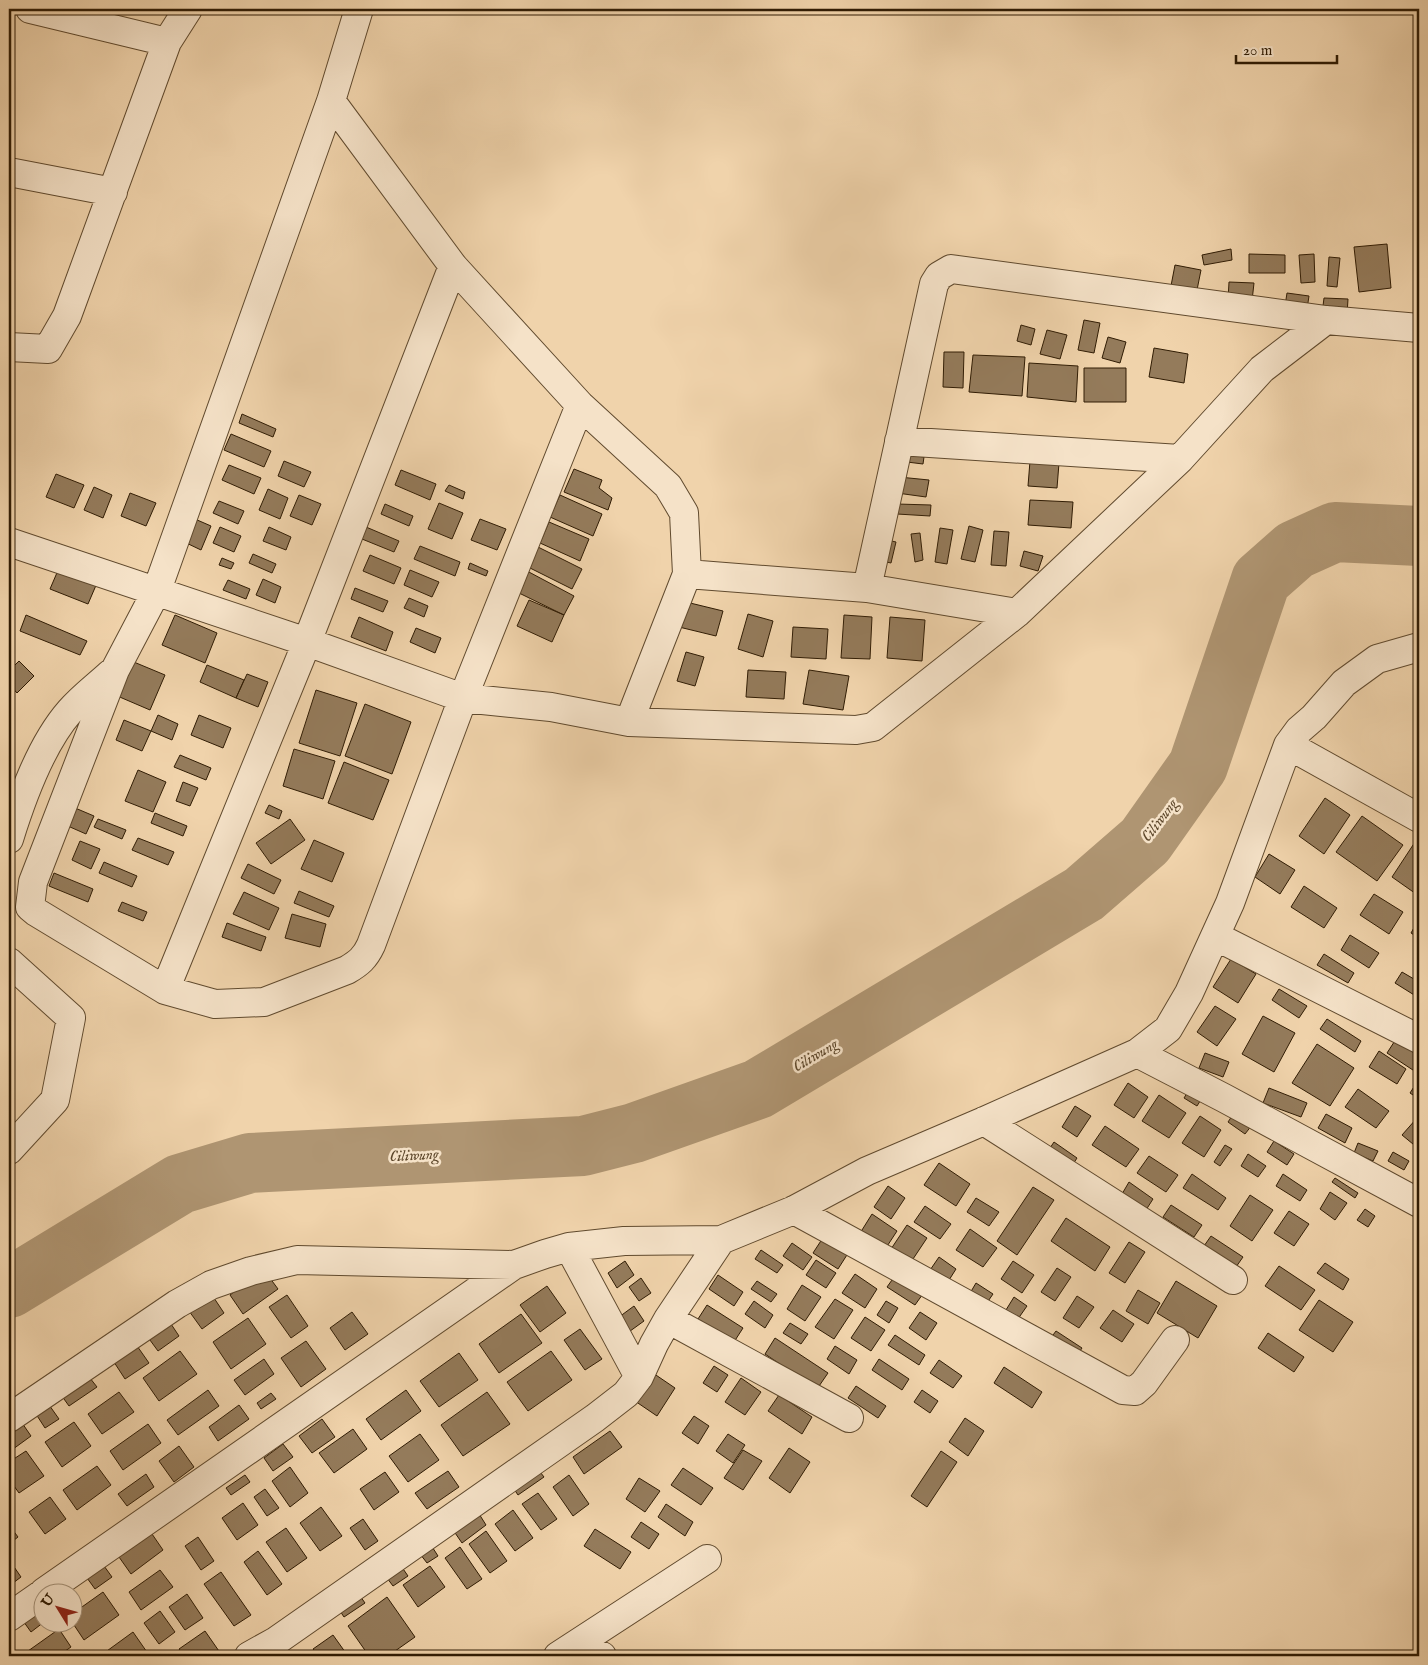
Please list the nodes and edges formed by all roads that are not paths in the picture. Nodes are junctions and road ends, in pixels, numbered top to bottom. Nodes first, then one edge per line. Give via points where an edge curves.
1 (30, 9) edge
2 (188, 9) edge
3 (359, 9) edge
4 (167, 42) junction
5 (330, 101) junction
6 (9, 172) edge
7 (113, 192) junction
8 (453, 266) junction
9 (1326, 320) junction
10 (1419, 328) edge
11 (9, 347) edge
12 (580, 405) junction
13 (899, 441) junction
14 (1180, 459) junction
15 (9, 542) edge
16 (687, 574) junction
17 (867, 588) junction
18 (157, 590) junction
19 (1017, 613) junction
20 (307, 642) junction
21 (1419, 647) edge
22 (115, 670) junction
23 (463, 698) junction
24 (629, 722) junction
25 (1288, 745) junction
26 (1419, 818) edge
27 (9, 839) edge
28 (1215, 936) junction
29 (9, 962) edge
30 (165, 990) junction
31 (1419, 1039) edge
32 (1137, 1053) junction
33 (984, 1121) junction
34 (9, 1150) edge
35 (1419, 1203) edge
36 (794, 1210) junction
37 (721, 1240) junction
38 (569, 1247) junction
39 (514, 1265) junction
40 (1233, 1280) dead end
41 (668, 1318) junction
42 (1175, 1340) dead end
43 (639, 1377) junction
44 (9, 1418) edge
45 (849, 1418) dead end
46 (707, 1559) dead end
47 (59, 1582) edge
48 (32, 1601) edge
49 (9, 1617) edge
50 (281, 1648) edge
51 (567, 1650) edge
52 (249, 1656) edge
53 (602, 1656) edge

1 - 4 street
2 - 4 street
3 - 5 street
4 - 7 street
5 - 8 street
5 - 18 street
6 - 7 street
7 - 11 street via 67,316 48,349
8 - 12 street
8 - 20 street
9 - 10 street
9 - 13 street via 950,269 934,284
9 - 14 street via 1262,369
12 - 16 street via 668,486 684,513
12 - 23 street
13 - 14 street
13 - 17 street
14 - 19 street
15 - 18 street
16 - 17 street
16 - 24 street
17 - 19 street
18 - 20 street
18 - 22 street
19 - 24 street via 873,727 856,730
20 - 23 street
20 - 30 street
21 - 25 street via 1377,659 1344,683
22 - 27 street via 71,710 55,730 24,792
22 - 30 street via 33,882 30,907
23 - 24 street via 551,707
23 - 30 street via 371,946 359,963 264,1002 215,1004
25 - 26 street
25 - 28 street
28 - 31 street
28 - 32 street via 1168,1029
29 - 34 street via 71,1018 55,1100
32 - 33 street
32 - 35 street
33 - 36 street via 867,1171
33 - 40 street
36 - 37 street
36 - 42 street via 1123,1390 1134,1391 1144,1383
37 - 38 street via 624,1241
37 - 41 street
38 - 39 street
38 - 43 street
39 - 44 street via 297,1260 251,1271 211,1285 177,1304
39 - 47 street
41 - 43 street
41 - 45 street
43 - 50 street via 626,1394 595,1418
46 - 51 street
48 - 49 street
50 - 52 street
51 - 53 street

